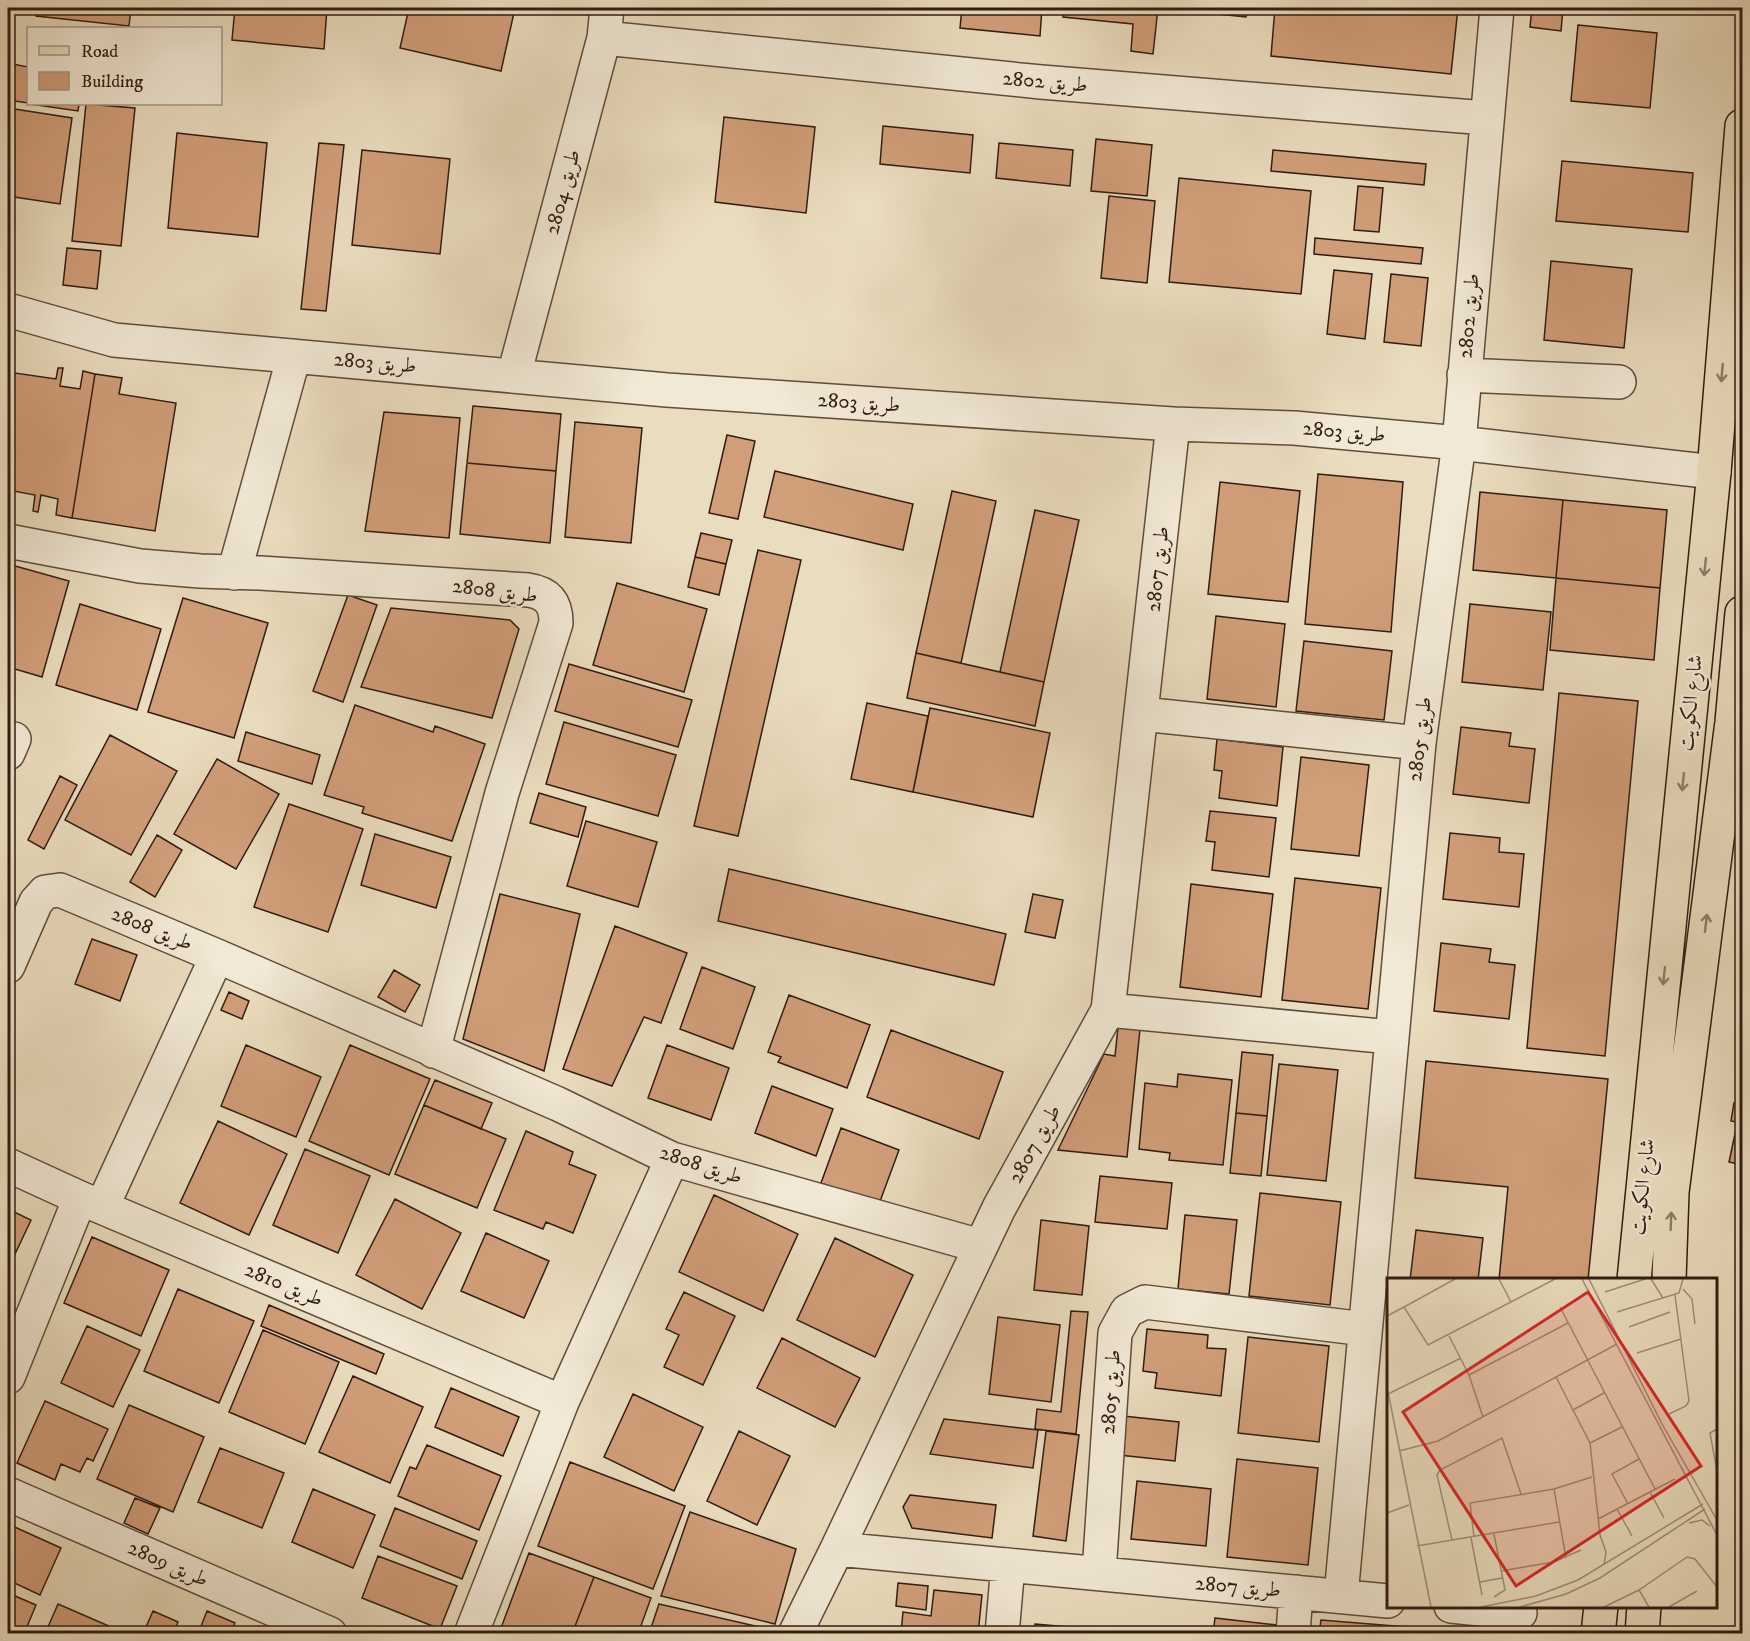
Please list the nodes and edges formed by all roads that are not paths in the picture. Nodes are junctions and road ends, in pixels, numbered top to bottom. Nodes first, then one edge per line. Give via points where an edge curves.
1 (1497, 8) edge
2 (606, 23) edge
3 (1486, 118) junction
4 (1743, 126) edge
5 (8, 310) edge
6 (294, 356) junction
7 (514, 375) junction
8 (1464, 375) junction
9 (1619, 382) dead end
10 (1173, 424) junction
11 (1459, 443) junction
12 (1714, 472) junction
13 (8, 541) edge
14 (234, 573) junction
15 (1743, 613) edge
16 (1142, 714) junction
17 (1419, 743) junction
18 (217, 956) junction
19 (8, 966) edge
20 (1108, 1010) junction
21 (1391, 1037) junction
22 (433, 1051) junction
23 (672, 1159) junction
24 (8, 1165) edge
25 (91, 1203) junction
26 (980, 1246) junction
27 (1634, 1278) edge
28 (1669, 1278) edge
29 (1365, 1329) junction
30 (8, 1377) edge
31 (562, 1402) junction
32 (8, 1494) edge
33 (837, 1549) junction
34 (1008, 1565) junction
35 (1099, 1573) junction
36 (1296, 1592) junction
37 (1341, 1596) junction
38 (1387, 1601) edge
39 (1471, 1608) edge
40 (1601, 1608) edge
41 (1644, 1608) edge
42 (1520, 1613) dead end
43 (330, 1634) edge
44 (471, 1634) edge
45 (795, 1634) edge
46 (1002, 1634) edge
47 (1293, 1634) edge
48 (1598, 1634) edge
49 (1642, 1634) edge

1 - 3 street, طريق 2802
2 - 3 street, طريق 2802 via 1041,82
2 - 7 street, طريق 2804
3 - 8 street, طريق 2802
4 -> 12 main road, شارع الكويت
5 - 6 street, طريق 2803 via 114,340
6 - 7 street, طريق 2803
6 - 14 street
7 - 10 street, طريق 2803 via 667,390
8 - 9 street
8 - 11 street, طريق 2802
10 - 11 street, طريق 2803 via 1294,428
10 - 16 street, طريق 2807
11 - 12 street, طريق 2803
11 - 17 street, طريق 2805
12 -> 27 main road, شارع الكويت
13 - 14 street, طريق 2808 via 140,566
14 - 22 street, طريق 2808 via 528,590 541,592 556,610 556,623 502,793
28 -> 15 main road, شارع الكويت via 1672,1191
16 - 17 street
16 - 20 street, طريق 2807
17 - 21 street, طريق 2805
18 - 19 street, طريق 2808 via 60,890 45,892 36,902
18 - 22 street, طريق 2808
18 - 25 street
20 - 21 street
20 - 26 street, طريق 2807
21 - 29 street, طريق 2805
22 - 23 street, طريق 2808 via 558,1104
23 - 26 street, طريق 2808
23 - 31 street
24 - 25 street, طريق 2810
25 - 30 street
25 - 31 street, طريق 2810
26 - 33 street, طريق 2807
29 - 35 street, طريق 2805 via 1145,1302 1127,1311 1115,1333
29 - 37 street, طريق 2805
31 - 44 street
32 - 43 street, طريق 2809
33 - 34 street, طريق 2807
33 - 45 street, طريق 2807
34 - 35 street, طريق 2807
34 - 46 street
35 - 36 street, طريق 2807
36 - 37 street, طريق 2807
36 - 47 street
37 - 38 street, طريق 2807
39 - 42 street
40 - 48 main road
41 - 49 main road

